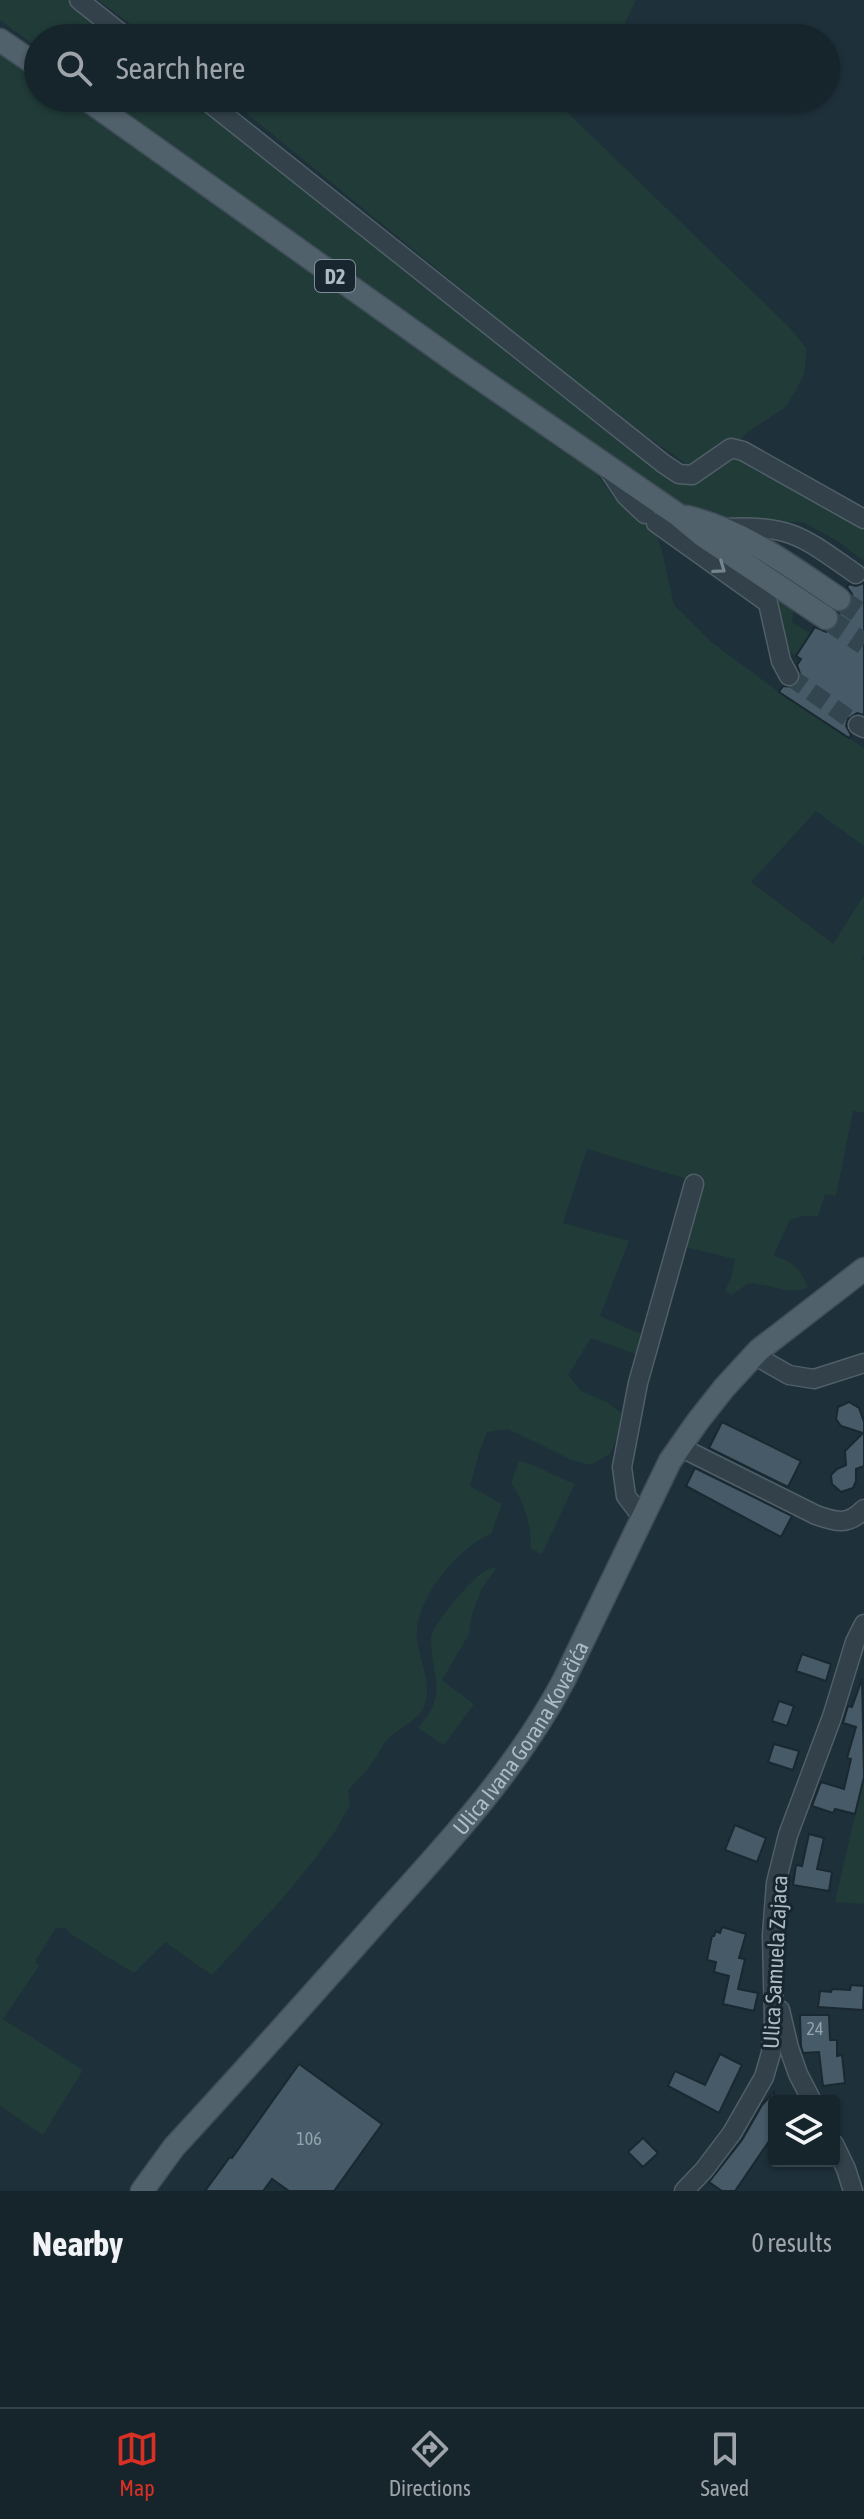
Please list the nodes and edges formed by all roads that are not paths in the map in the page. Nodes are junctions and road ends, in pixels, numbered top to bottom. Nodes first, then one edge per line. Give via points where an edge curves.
1 (79, 0) edge
2 (109, 24) edge
3 (0, 40) edge
4 (24, 56) edge
5 (105, 112) edge
6 (220, 112) edge
7 (604, 463) junction
8 (660, 517) junction
9 (864, 519) edge
10 (725, 528) junction
11 (856, 574) dead end
12 (839, 599) tunnel mouth
13 (826, 618) tunnel mouth
14 (789, 676) tunnel mouth
15 (694, 1184) dead end
16 (864, 1269) edge
17 (754, 1355) junction
18 (864, 1363) edge
19 (680, 1447) junction
20 (864, 1509) edge
21 (642, 1517) junction
22 (864, 1624) edge
23 (773, 1996) junction
24 (809, 2095) edge
25 (840, 2156) edge
26 (142, 2191) edge
27 (684, 2191) edge
28 (853, 2191) edge

1 - 2 street
3 - 4 main road
5 - 7 main road, D2
6 - 9 street via 671,469 692,475 731,448 743,451
7 - 8 main road, D2
7 - 8 street via 626,496
8 - 10 main road, D2
8 - 13 main road, D2 via 702,535
8 -> 14 street via 768,603
10 - 11 street via 789,531
10 - 12 main road, D2
15 - 21 street via 638,1383 622,1467 626,1496
16 - 17 main road, Ulica Ivana Gorana Kovačića
17 - 18 street via 789,1375 814,1379
17 - 19 main road, Ulica Ivana Gorana Kovačića
19 - 20 street via 837,1523
19 - 21 main road, Ulica Ivana Gorana Kovačića
21 - 26 main road, Ulica Ivana Gorana Kovačića via 550,1707 504,1775 174,2147
22 - 23 street, Ulica Samuela Zajaca via 788,1835 776,1883
23 - 24 street
23 - 27 street, Ulica Samuela Zajaca via 771,2053 764,2077 732,2133
25 - 28 street

